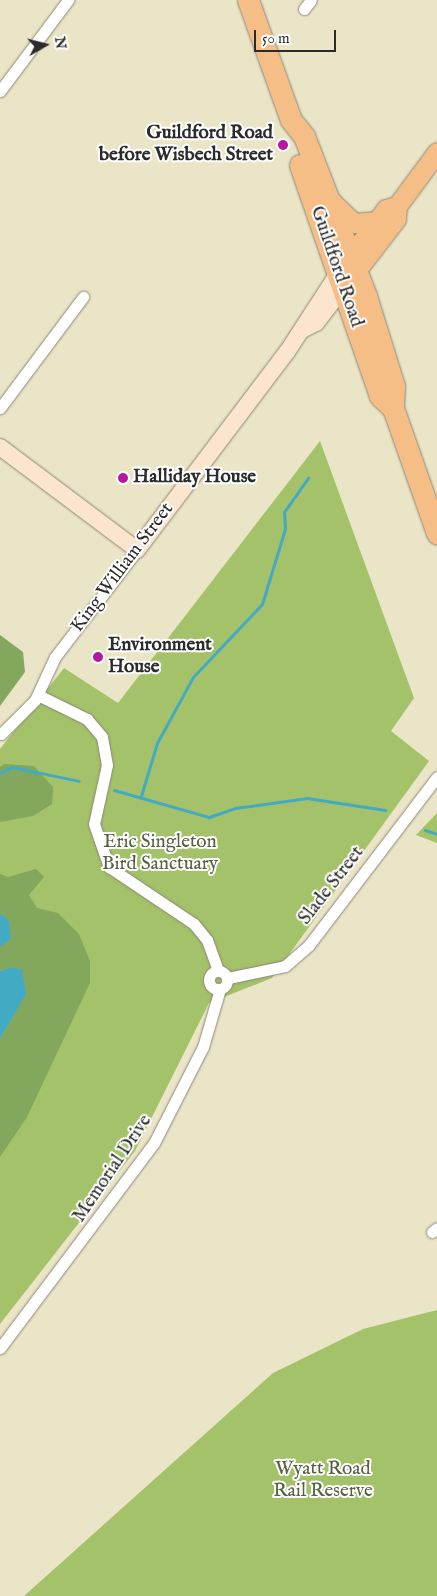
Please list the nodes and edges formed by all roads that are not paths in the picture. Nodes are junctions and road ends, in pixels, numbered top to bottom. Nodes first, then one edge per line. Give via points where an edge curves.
1 (68, 0) edge
2 (248, 0) edge
3 (0, 91) edge
4 (291, 120) junction
5 (437, 152) edge
6 (329, 198) junction
7 (397, 206) junction
8 (375, 221) junction
9 (347, 271) junction
10 (82, 297) dead end
11 (0, 408) edge
12 (0, 447) edge
13 (437, 533) edge
14 (137, 550) junction
15 (38, 695) junction
16 (2, 734) dead end
17 (437, 777) edge
18 (218, 970) junction
19 (228, 978) junction
20 (220, 989) junction
21 (0, 1348) edge

1 - 3 street
2 - 4 highway, Guildford Road
4 - 6 highway, Guildford Road via 304,136
4 - 9 highway, Guildford Road via 292,141
5 - 7 main road, King William Street
6 - 8 main road via 354,223
6 - 9 highway, Guildford Road
7 - 8 main road, King William Street via 386,210
7 - 9 main road, King William Street via 396,218
8 - 9 main road, King William Street
9 - 13 highway, Guildford Road via 394,386 393,408
9 - 14 street, King William Street via 316,323 302,330
10 - 11 street
12 - 14 street
14 - 15 street, King William Street via 55,657
15 - 16 street, King William Street
15 - 18 street via 87,719 102,737 107,765 94,824 109,867 194,924 207,940
17 - 19 street, Slade Street via 309,945 285,966
18 - 19 street
18 - 20 street via 209,979 212,987
19 - 20 street
20 - 21 street, Memorial Drive via 203,1047 154,1143

